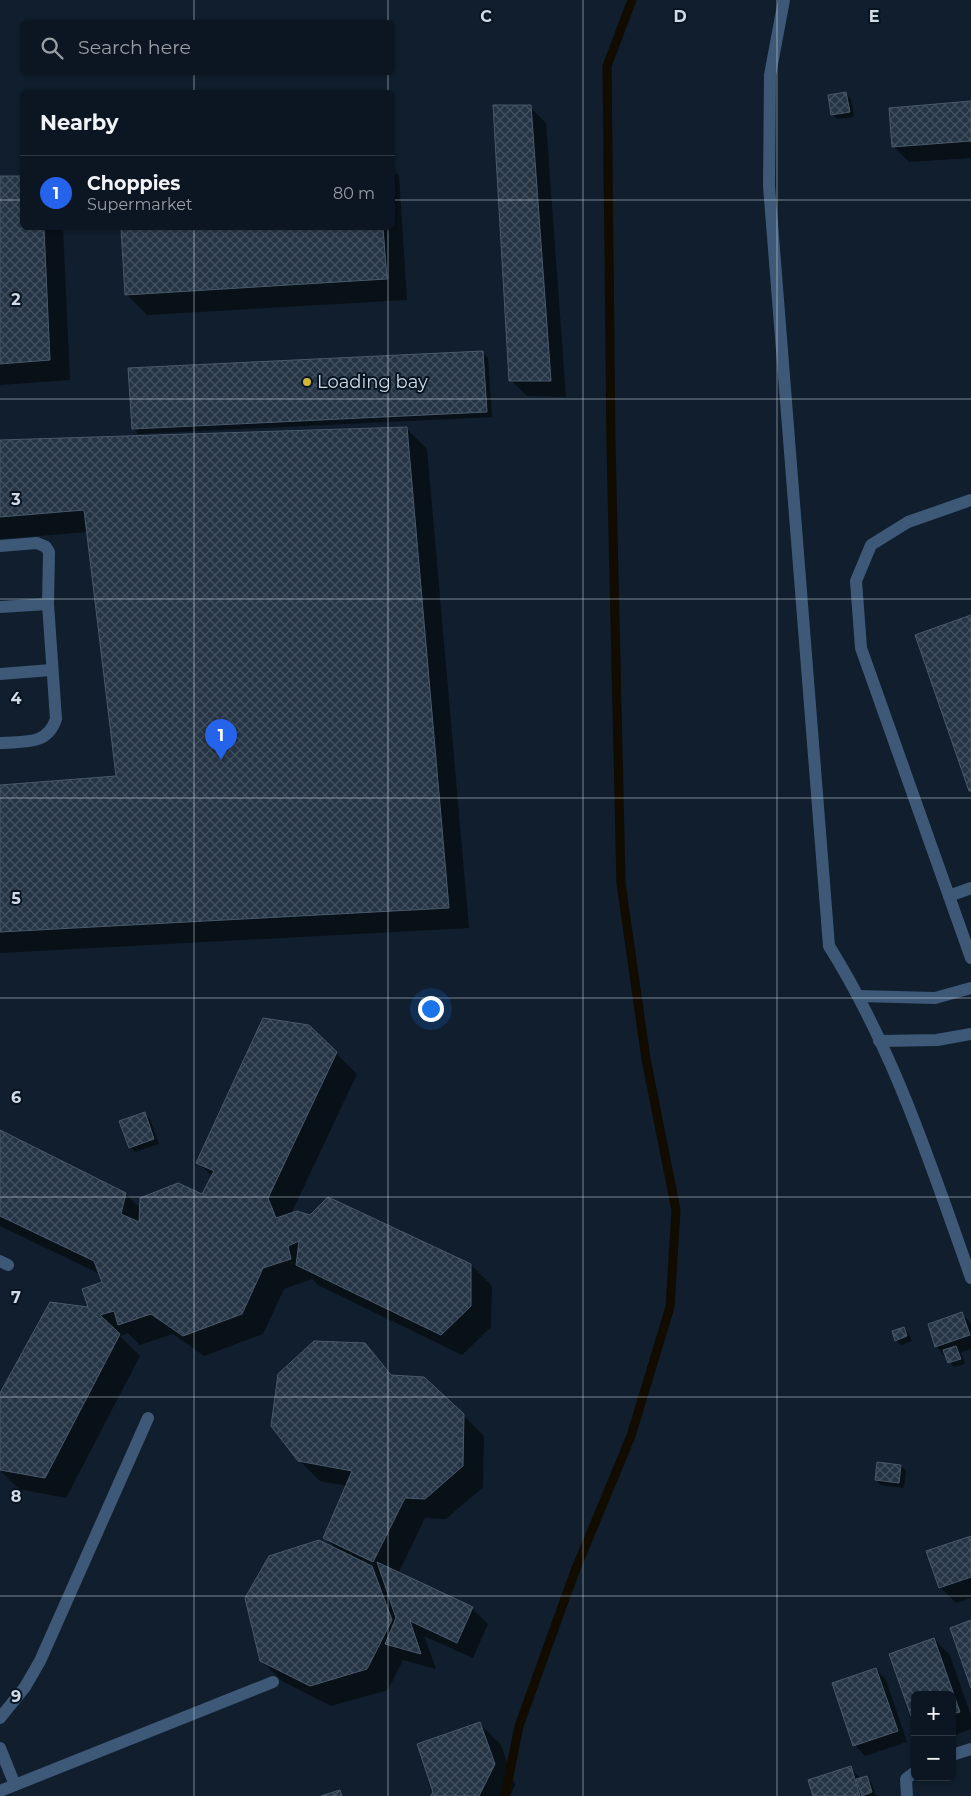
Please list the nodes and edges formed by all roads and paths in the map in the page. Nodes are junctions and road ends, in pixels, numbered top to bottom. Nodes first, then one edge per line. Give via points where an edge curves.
1 (784, 0) edge
2 (971, 500) edge
3 (0, 546) edge
4 (48, 604) junction
5 (0, 607) edge
6 (51, 670) junction
7 (0, 674) edge
8 (0, 743) edge
9 (971, 888) edge
10 (949, 896) junction
11 (971, 958) edge
12 (971, 988) edge
13 (858, 996) junction
14 (971, 1034) edge
15 (879, 1041) junction
16 (971, 1278) edge
17 (148, 1418) dead end
18 (273, 1682) dead end
19 (0, 1718) edge
20 (0, 1748) edge
21 (971, 1749) edge
22 (956, 1754) edge
23 (911, 1775) edge
24 (15, 1786) junction
25 (0, 1791) edge
26 (907, 1796) edge

1 - 13 lane via 770,75 769,186 829,946
2 - 10 lane via 908,522 871,545 856,582 861,648
3 - 4 lane via 36,543 46,547
4 - 5 lane
4 - 6 lane
6 - 7 lane
6 - 8 lane via 56,719 52,730 38,740
9 - 10 lane
10 - 11 lane
12 - 13 lane via 935,998
13 - 15 lane
14 - 15 lane via 937,1040
15 - 16 lane via 912,1114
17 - 19 lane via 40,1661 25,1687
18 - 24 lane
20 - 24 lane
21 - 22 lane
23 - 26 lane via 906,1779
24 - 25 lane

